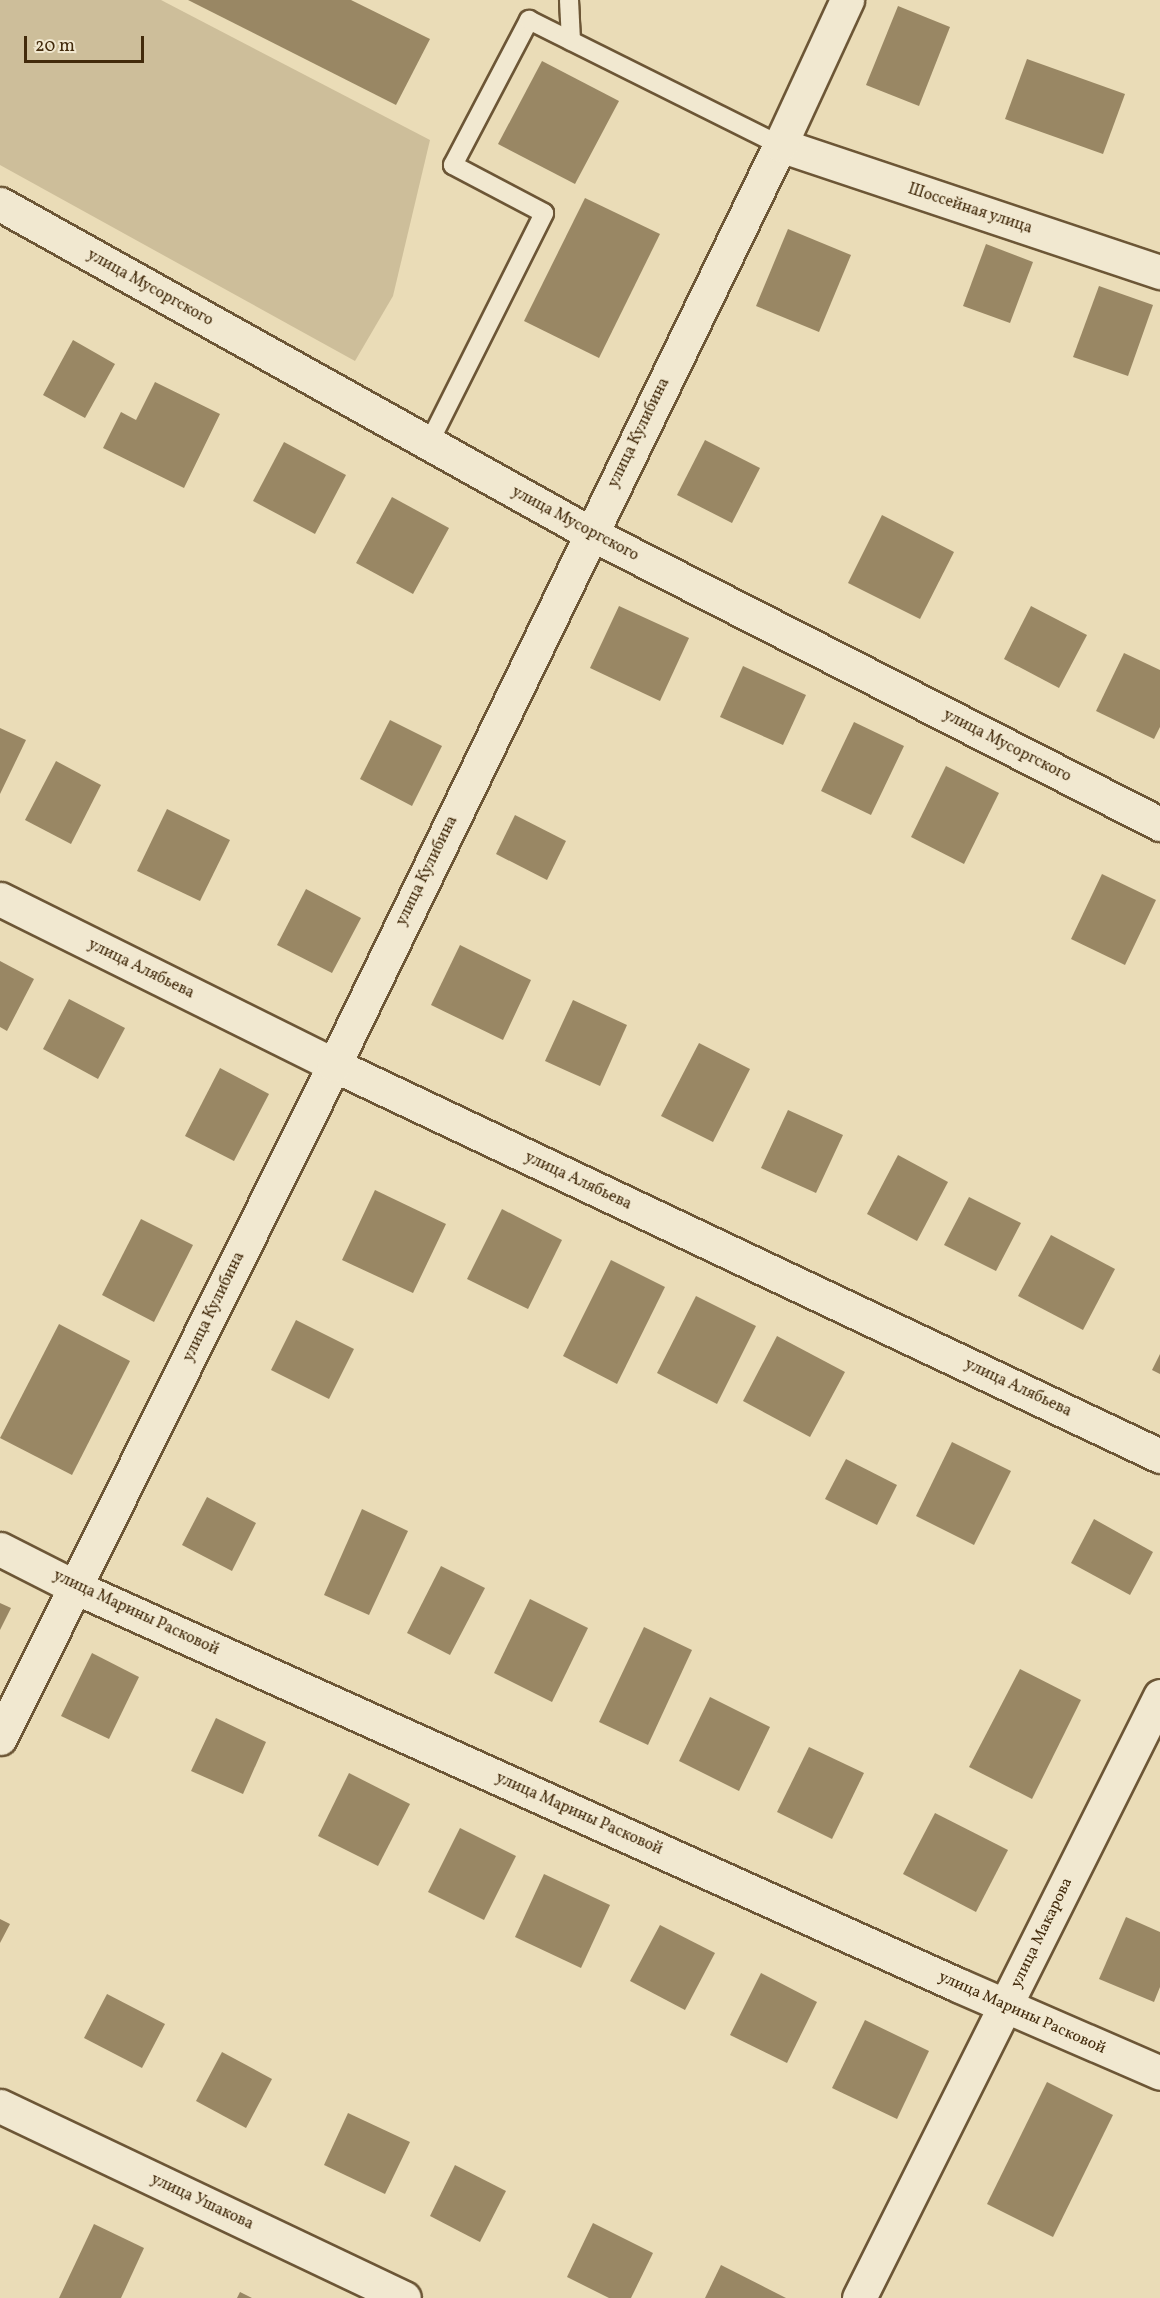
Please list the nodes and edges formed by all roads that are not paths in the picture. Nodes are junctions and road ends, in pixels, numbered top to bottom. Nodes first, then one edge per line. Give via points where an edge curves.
1 (569, 0) edge
2 (847, 0) edge
3 (571, 41) junction
4 (780, 145) junction
5 (0, 204) edge
6 (1160, 272) edge
7 (429, 443) junction
8 (590, 533) junction
9 (1160, 824) edge
10 (0, 899) edge
11 (334, 1065) junction
12 (1160, 1456) edge
13 (0, 1549) edge
14 (75, 1587) junction
15 (1160, 1696) edge
16 (0, 1738) edge
17 (1006, 2006) junction
18 (1160, 2073) edge
19 (0, 2106) edge
20 (404, 2298) edge
21 (859, 2298) edge

1 - 3 lane
2 - 4 street, улица Кулибина
3 - 4 lane
3 - 7 lane via 529,20 453,165 544,213
4 - 6 street, Шоссейная улица
4 - 8 street, улица Кулибина
5 - 7 street, улица Мусоргского
7 - 8 street, улица Мусоргского
8 - 9 street, улица Мусоргского
8 - 11 street, улица Кулибина
10 - 11 street, улица Алябьева
11 - 12 street, улица Алябьева
11 - 14 street, улица Кулибина
13 - 14 street, улица Марины Расковой
14 - 16 street, улица Кулибина
14 - 17 street, улица Марины Расковой
15 - 17 street, улица Макарова
17 - 18 street, улица Марины Расковой
17 - 21 street, улица Макарова
19 - 20 street, улица Ушакова

